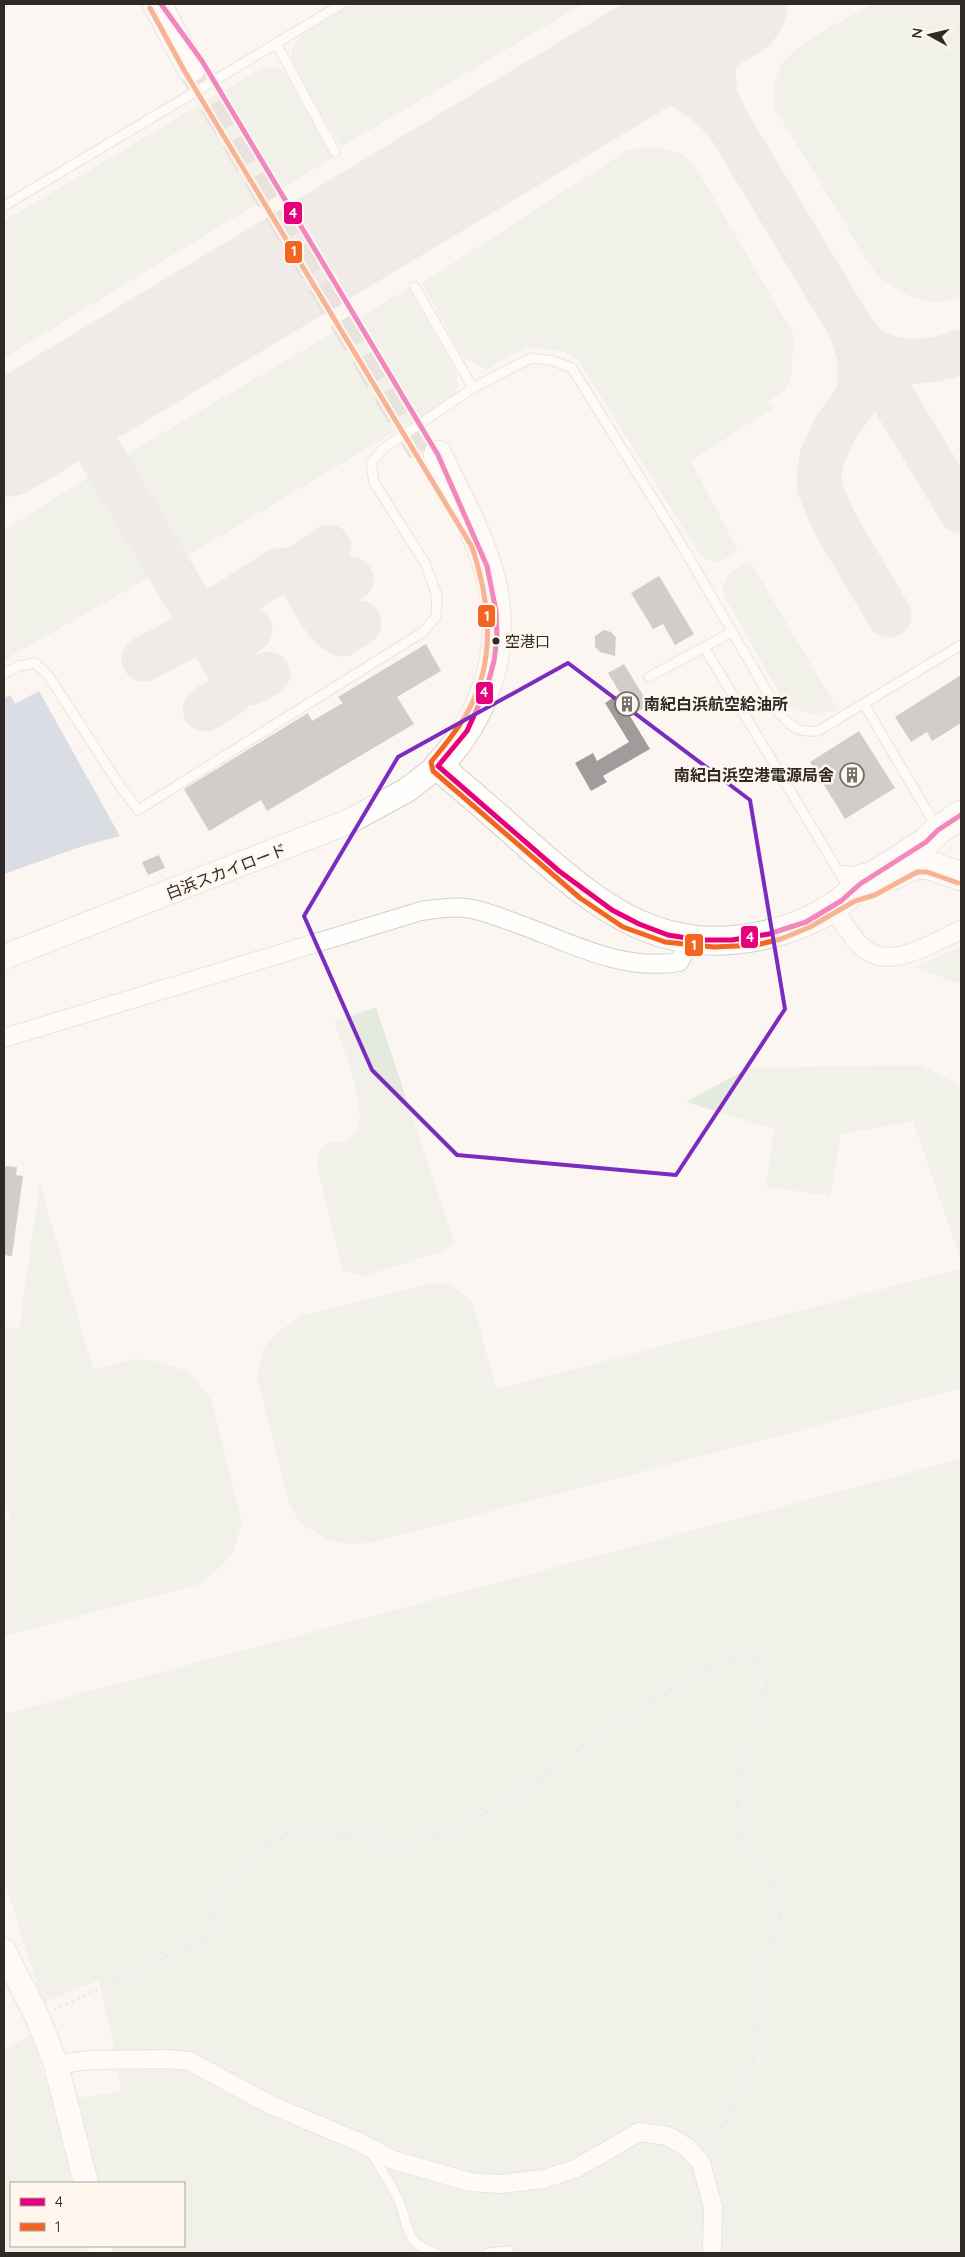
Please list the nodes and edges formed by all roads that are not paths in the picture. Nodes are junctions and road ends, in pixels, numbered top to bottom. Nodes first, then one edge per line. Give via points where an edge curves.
1 (157, 4) edge
2 (161, 4) edge
3 (342, 4) edge
4 (276, 44) junction
5 (335, 152) dead end
6 (4, 206) edge
7 (415, 287) dead end
8 (473, 388) junction
9 (433, 459) tunnel mouth
10 (732, 632) junction
11 (961, 645) edge
12 (704, 647) junction
13 (4, 674) edge
14 (649, 677) dead end
15 (864, 704) junction
16 (438, 766) junction
17 (961, 815) edge
18 (938, 830) junction
19 (886, 856) dead end
20 (961, 861) edge
21 (870, 864) dead end
22 (838, 870) junction
23 (961, 876) edge
24 (842, 901) junction
25 (961, 930) edge
26 (688, 939) junction
27 (4, 957) edge
28 (4, 1038) edge
29 (4, 1951) edge
30 (56, 2065) junction
31 (366, 2146) junction
32 (86, 2182) edge
33 (508, 2250) dead end
34 (436, 2253) edge
35 (488, 2253) edge
36 (712, 2253) edge

1 - 2 main road via 196,65
3 - 4 lane
4 - 5 lane
4 - 6 lane
7 - 8 lane
8 - 10 lane via 532,358 554,360 572,368
8 - 13 lane via 384,448 371,463 374,482 426,566 437,596 436,616 423,632 138,810 48,675 34,663 18,666
9 - 16 main road via 487,566 496,611 497,637 487,687 474,718 454,749
10 - 12 lane
10 - 15 lane via 780,714 794,729 818,731
11 - 15 lane
12 - 14 lane
12 - 22 lane
15 - 18 lane
16 - 26 main road via 604,907 646,929
16 - 27 street, 白浜スカイロード via 407,790 350,821
17 - 18 main road
18 - 19 lane via 924,834
18 - 20 main road
18 - 24 main road via 926,842 860,884
21 - 22 lane via 853,872
22 - 24 lane
23 - 24 main road via 928,864 915,865
24 - 25 street via 859,944 872,953 890,958
24 - 26 main road via 779,932 714,940
26 - 28 street via 686,950 678,962 636,964 588,951 496,916 466,908 443,908 411,914
29 - 30 street via 38,2018
30 - 31 street via 89,2060 189,2061 271,2105
30 - 32 street
31 - 34 lane via 399,2201 406,2228 416,2243
31 - 36 street via 394,2160 470,2182 501,2184 542,2179 575,2169 639,2132 668,2136 688,2148 701,2164 713,2207
33 - 35 lane

